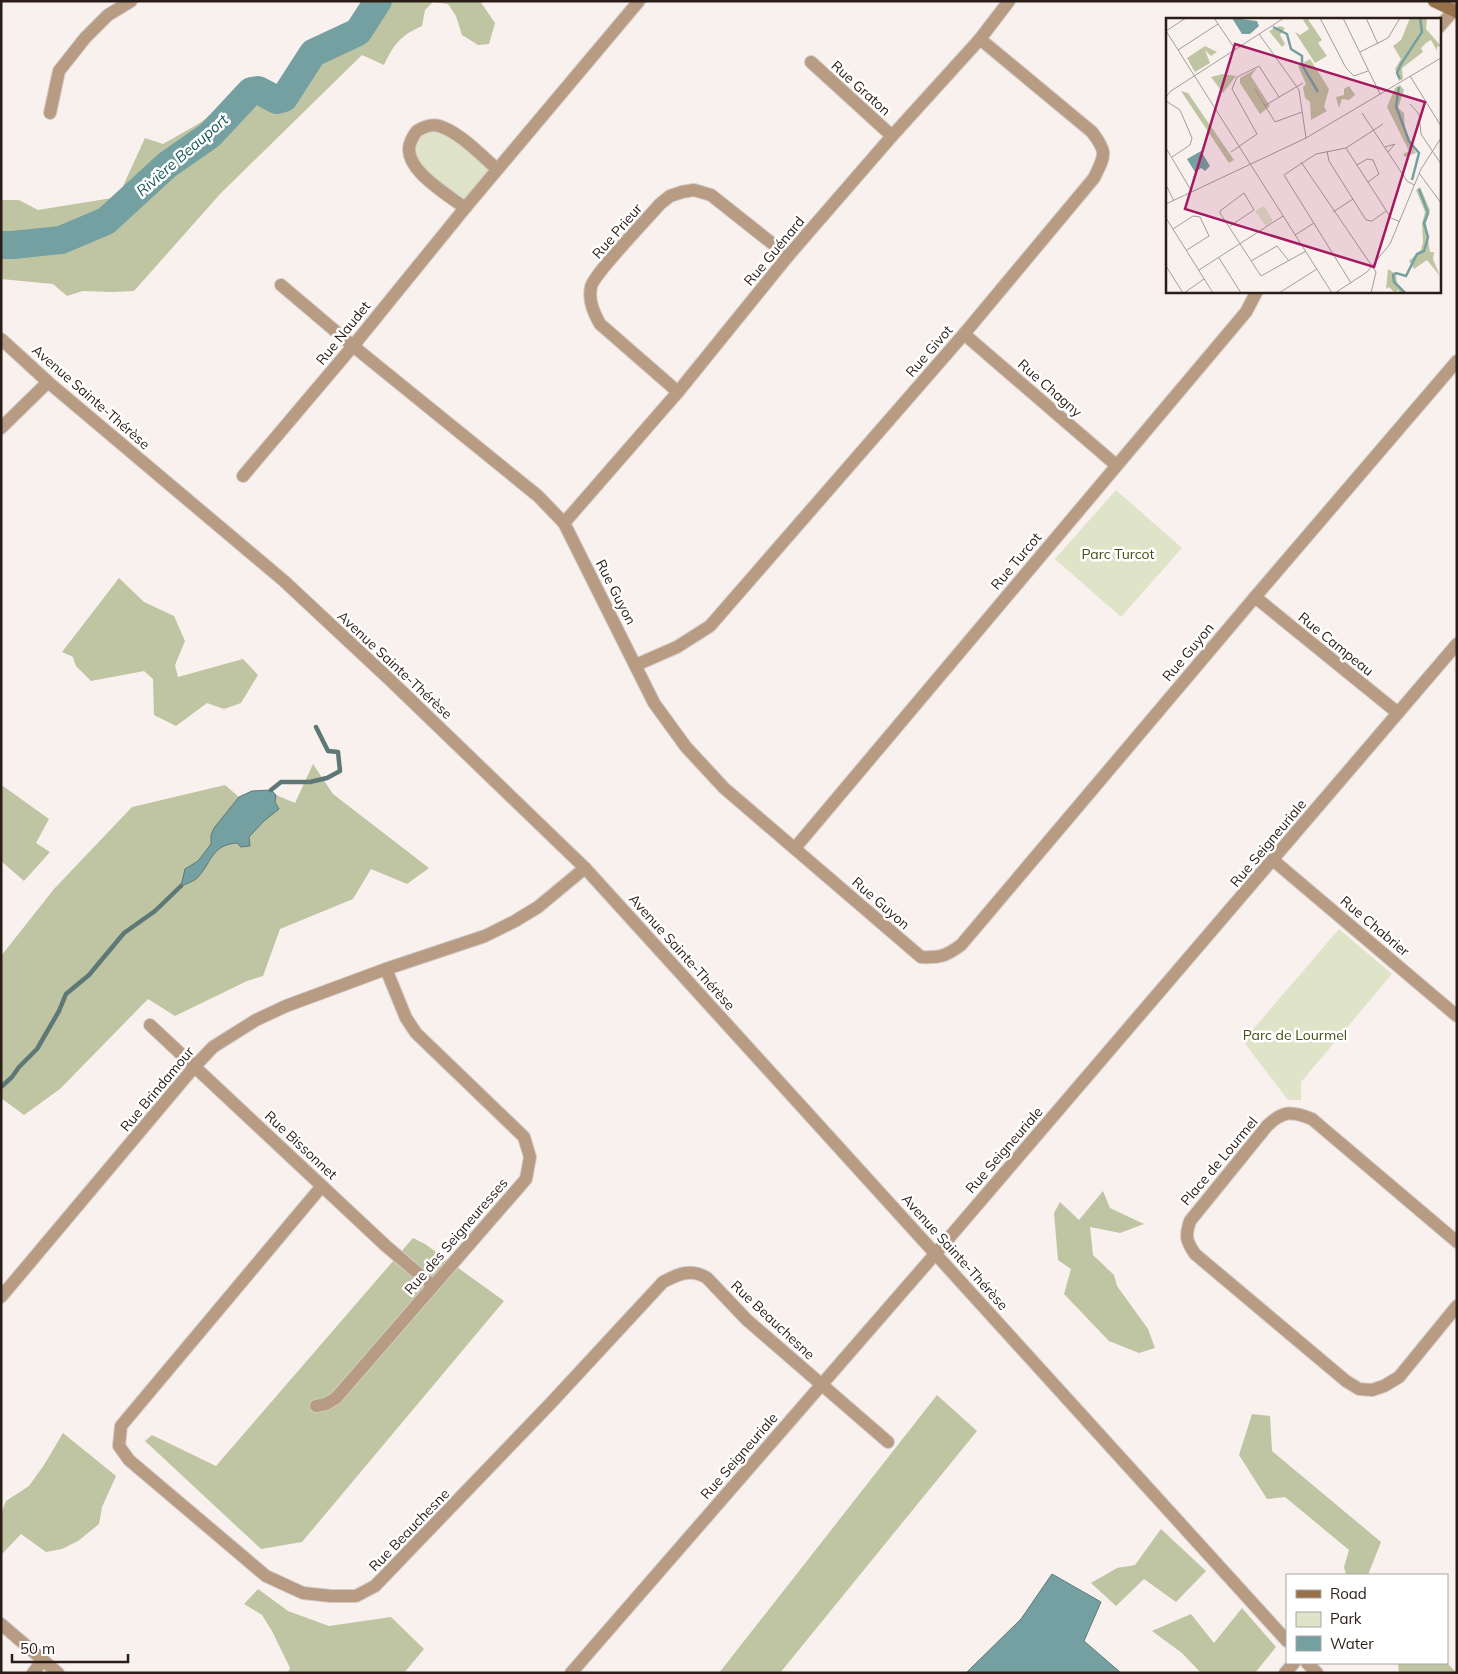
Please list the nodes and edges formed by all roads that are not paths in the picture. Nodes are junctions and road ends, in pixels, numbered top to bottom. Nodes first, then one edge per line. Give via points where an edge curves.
1 (131, 1) edge
2 (639, 1) edge
3 (1009, 1) edge
4 (1434, 1) edge
5 (1456, 10) edge
6 (1440, 26) edge
7 (980, 39) junction
8 (811, 62) dead end
9 (50, 113) dead end
10 (892, 136) junction
11 (497, 169) junction
12 (464, 208) junction
13 (788, 256) junction
14 (281, 285) dead end
15 (1256, 292) edge
16 (964, 334) junction
17 (1, 339) edge
18 (353, 346) junction
19 (1457, 362) edge
20 (48, 382) junction
21 (678, 392) junction
22 (1, 428) edge
23 (1116, 465) junction
24 (243, 476) dead end
25 (564, 522) junction
26 (1255, 597) junction
27 (1457, 644) edge
28 (636, 665) junction
29 (1398, 713) junction
30 (795, 848) junction
31 (1273, 860) junction
32 (585, 868) junction
33 (386, 969) junction
34 (1457, 1016) edge
35 (150, 1025) dead end
36 (195, 1066) junction
37 (322, 1186) junction
38 (1457, 1242) edge
39 (936, 1253) junction
40 (433, 1286) junction
41 (1, 1297) edge
42 (1457, 1306) edge
43 (822, 1385) junction
44 (316, 1406) dead end
45 (888, 1442) dead end
46 (1, 1624) edge
47 (1286, 1639) edge
48 (43, 1660) junction
49 (33, 1673) edge
50 (58, 1673) edge
51 (571, 1673) edge

1 - 9 street via 108,15 59,71
2 - 11 street, Rue Naudet
3 - 7 street, Rue Guénard
4 - 5 main road
5 - 6 street
7 - 10 street, Rue Guénard
7 - 16 street, Rue Givot via 1092,132 1102,146 1103,160 1094,178
8 - 10 street, Rue Graton
10 - 13 street, Rue Guénard
11 - 12 street, Rue Naudet
11 - 12 street via 442,126 428,125 415,133 408,146 410,161
12 - 18 street, Rue Naudet
13 - 21 street, Rue Guénard
13 - 21 street, Rue Prieur via 711,195 694,190 670,196 660,204 599,273 591,292 592,309 600,324
14 - 18 street, Rue Guyon
15 - 23 street, Rue Turcot via 1246,312
16 - 23 street, Rue Chagny
16 - 28 street, Rue Givot via 710,626 677,647
17 - 20 street, Avenue Sainte-Thérèse
18 - 24 street, Rue Naudet
18 - 25 street, Rue Guyon via 538,496
19 - 26 street, Rue Guyon
20 - 22 street
20 - 32 street, Avenue Sainte-Thérèse via 284,581
21 - 25 street, Rue Guénard
23 - 30 street, Rue Turcot
25 - 28 street, Rue Guyon
26 - 29 street, Rue Campeau
26 - 30 street, Rue Guyon via 961,945 948,955 921,957
27 - 29 street, Rue Seigneuriale
28 - 30 street, Rue Guyon via 654,703 686,746 724,788
29 - 31 street, Rue Seigneuriale
31 - 34 street, Rue Chabrier
31 - 39 street, Rue Seigneuriale
32 - 33 street, Rue Brindamour via 538,907 515,921 485,936
32 - 39 street, Avenue Sainte-Thérèse
33 - 36 street, Rue Brindamour via 256,1020 213,1047
33 - 40 street, Rue des Seigneuresses via 406,1018 416,1033 524,1137 530,1157 526,1179
35 - 36 street, Rue Bissonnet
36 - 37 street, Rue Bissonnet
36 - 41 street, Rue Brindamour
37 - 40 street, Rue Bissonnet
37 - 43 street, Rue Beauchesne via 121,1426 119,1446 129,1460 266,1576 303,1593 356,1596 375,1586 663,1282 676,1274 699,1273 707,1278 747,1320
38 - 42 street, Place de Lourmel via 1312,1119 1297,1113 1276,1117 1267,1126 1190,1221 1186,1233 1195,1254 1358,1389 1372,1390 1398,1377
39 - 43 street, Rue Seigneuriale
39 - 47 street, Avenue Sainte-Thérèse
40 - 44 street, Rue des Seigneuresses via 336,1398
43 - 45 street, Rue Beauchesne
43 - 51 street, Rue Seigneuriale
46 - 48 street
48 - 49 street
48 - 50 street

